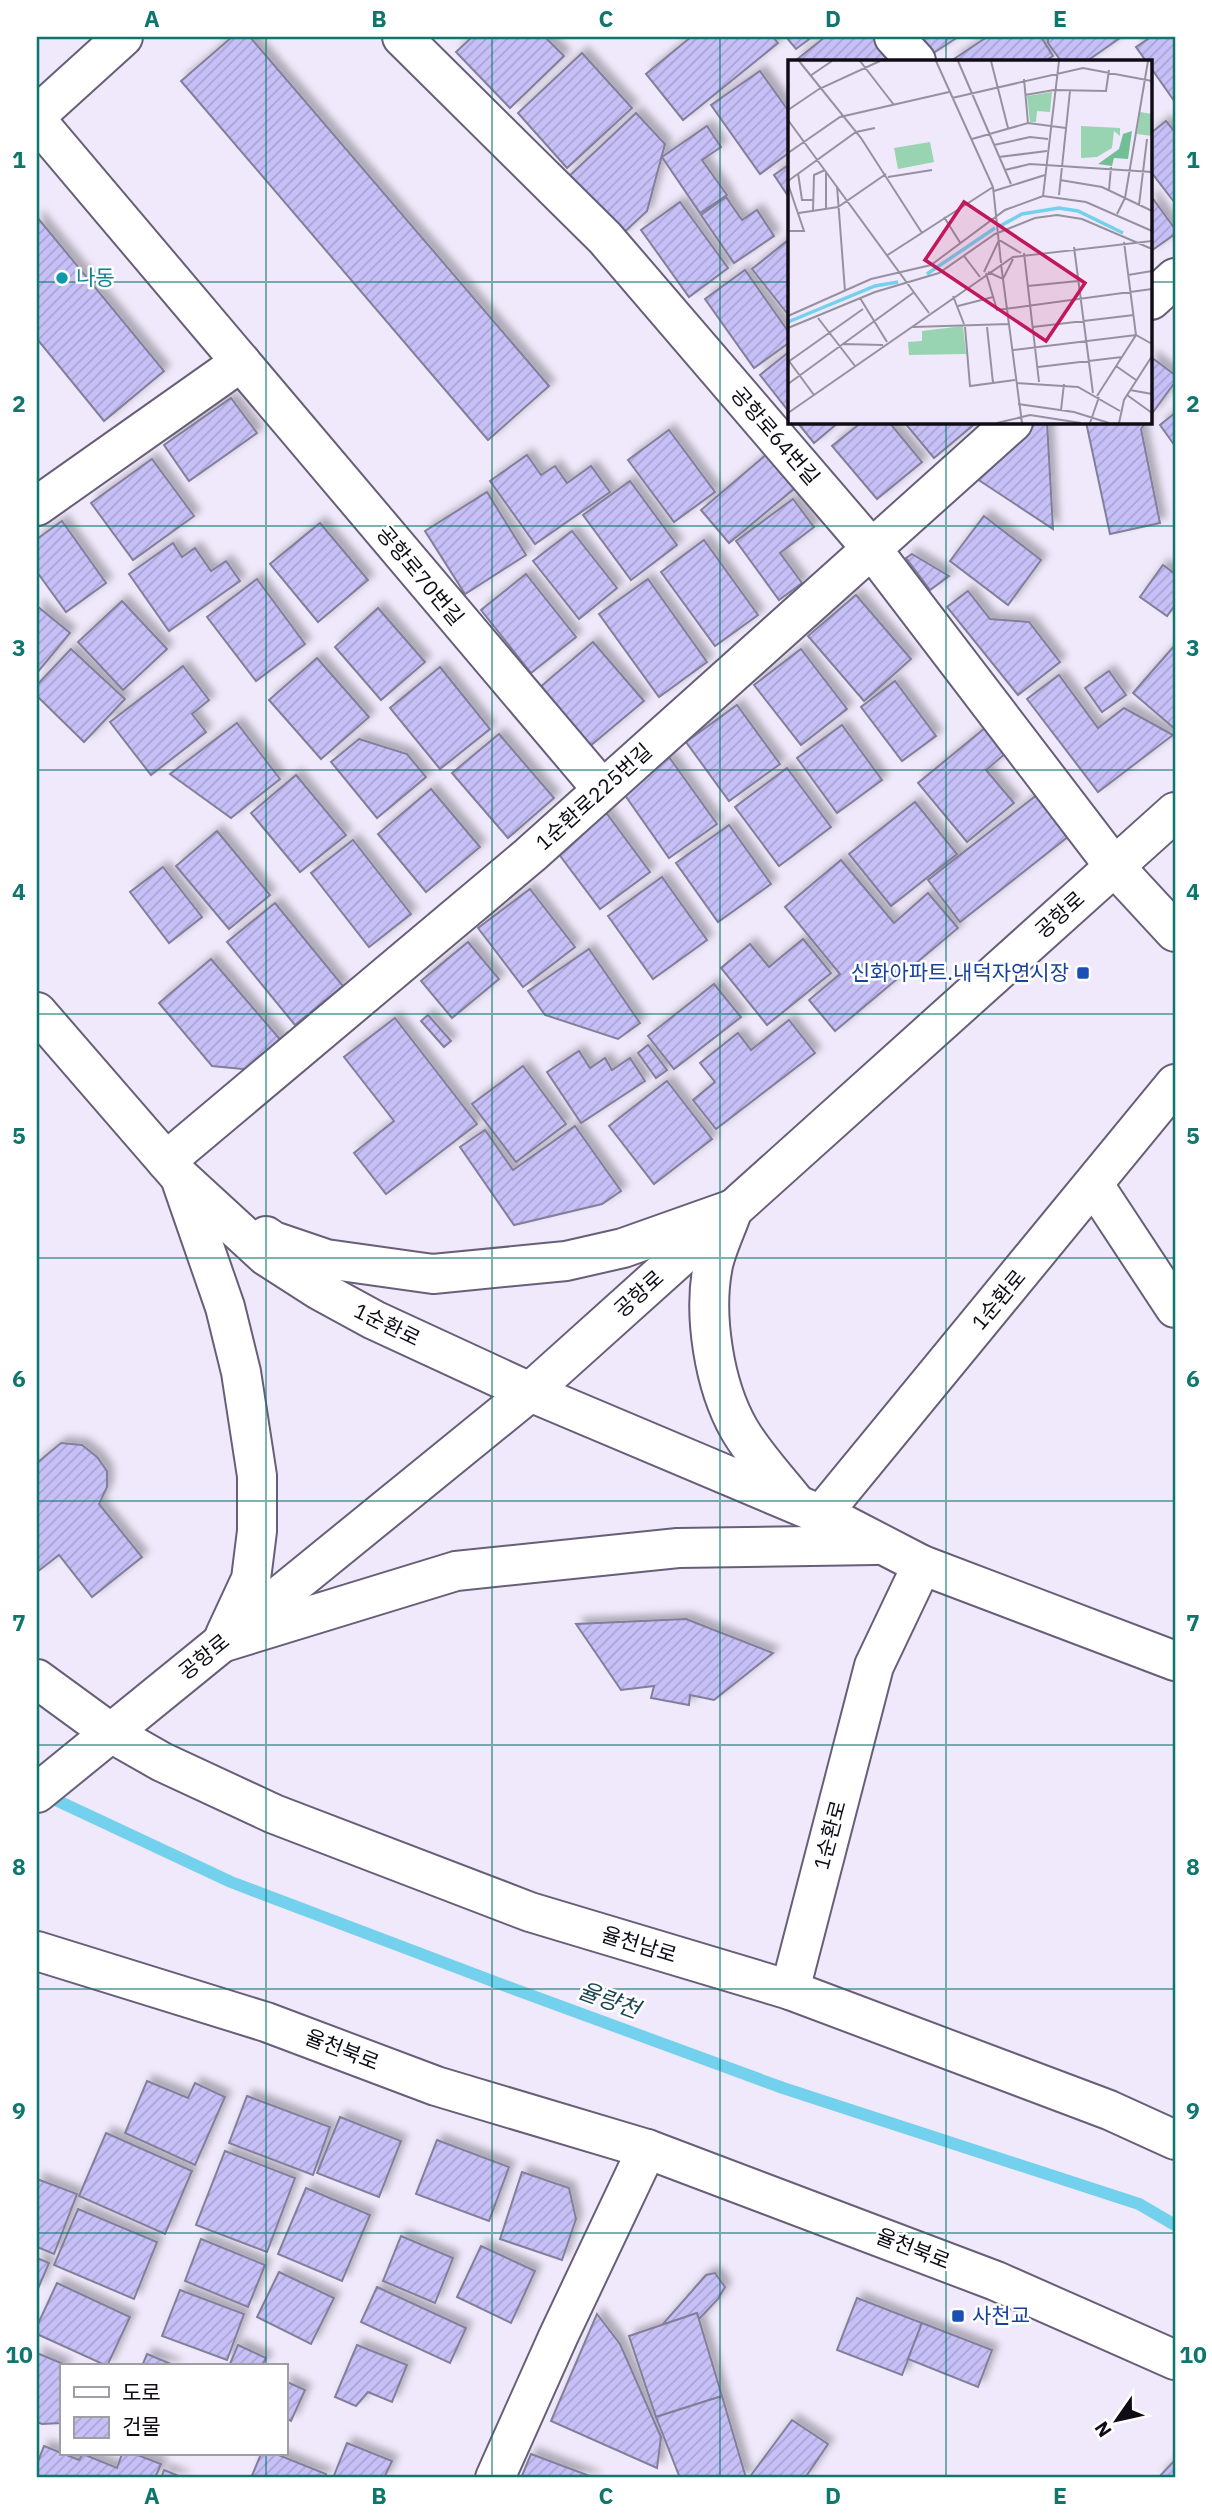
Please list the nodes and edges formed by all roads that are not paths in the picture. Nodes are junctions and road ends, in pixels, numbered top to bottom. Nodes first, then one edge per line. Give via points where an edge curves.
1 (123, 37) edge
2 (402, 37) edge
3 (894, 37) edge
4 (915, 60) edge
5 (37, 115) edge
6 (37, 121) edge
7 (1175, 278) edge
8 (1152, 299) edge
9 (241, 362) junction
10 (1011, 424) edge
11 (37, 506) edge
12 (871, 548) junction
13 (602, 789) junction
14 (1175, 812) edge
15 (1114, 866) junction
16 (1175, 932) edge
17 (37, 1012) edge
18 (1175, 1084) edge
19 (173, 1169) junction
20 (1094, 1185) junction
21 (733, 1209) junction
22 (1175, 1308) edge
23 (530, 1392) junction
24 (809, 1510) junction
25 (883, 1545) junction
26 (922, 1565) junction
27 (221, 1643) junction
28 (1175, 1661) edge
29 (37, 1679) edge
30 (97, 1744) junction
31 (37, 1793) edge
32 (37, 1951) edge
33 (790, 1990) junction
34 (1175, 2140) edge
35 (647, 2149) junction
36 (1175, 2360) edge
37 (495, 2478) edge

1 - 5 street
2 - 12 street, 공항로64번길 via 605,238
3 - 4 street
6 - 9 street, 공항로70번길
7 - 8 street
9 - 11 street
9 - 13 street, 공항로70번길
10 - 12 street, 1순환로225번길
12 - 13 street, 1순환로225번길
12 - 15 street, 공항로64번길
13 - 19 street, 1순환로225번길
14 - 15 street, 공항로
15 - 16 street
15 - 21 street, 공항로
17 - 19 street, 1순환로
18 - 20 street, 1순환로
19 - 21 street via 273,1241 326,1259 433,1274 566,1261 623,1248
19 - 23 street, 1순환로 via 266,1256 319,1290
19 - 27 street via 225,1307 241,1372 257,1476 251,1579
20 - 22 street
20 - 24 street, 1순환로
21 - 23 street, 공항로
21 - 24 street via 713,1265 710,1303 711,1336 725,1401 740,1430
23 - 24 street, 1순환로
23 - 27 street, 공항로
24 - 25 street, 1순환로
25 - 26 street, 1순환로
25 - 27 street via 678,1548 456,1571
26 - 28 street, 1순환로
26 - 33 street, 1순환로 via 874,1666
27 - 30 street, 공항로
29 - 30 street, 율천남로
30 - 31 street, 공항로
30 - 33 street, 율천남로 via 162,1762 274,1814 530,1912
32 - 35 street, 율천북로 via 266,2022 436,2086
33 - 34 street, 율천남로 via 1110,2110
35 - 36 street, 율천북로 via 996,2281
35 - 37 street

